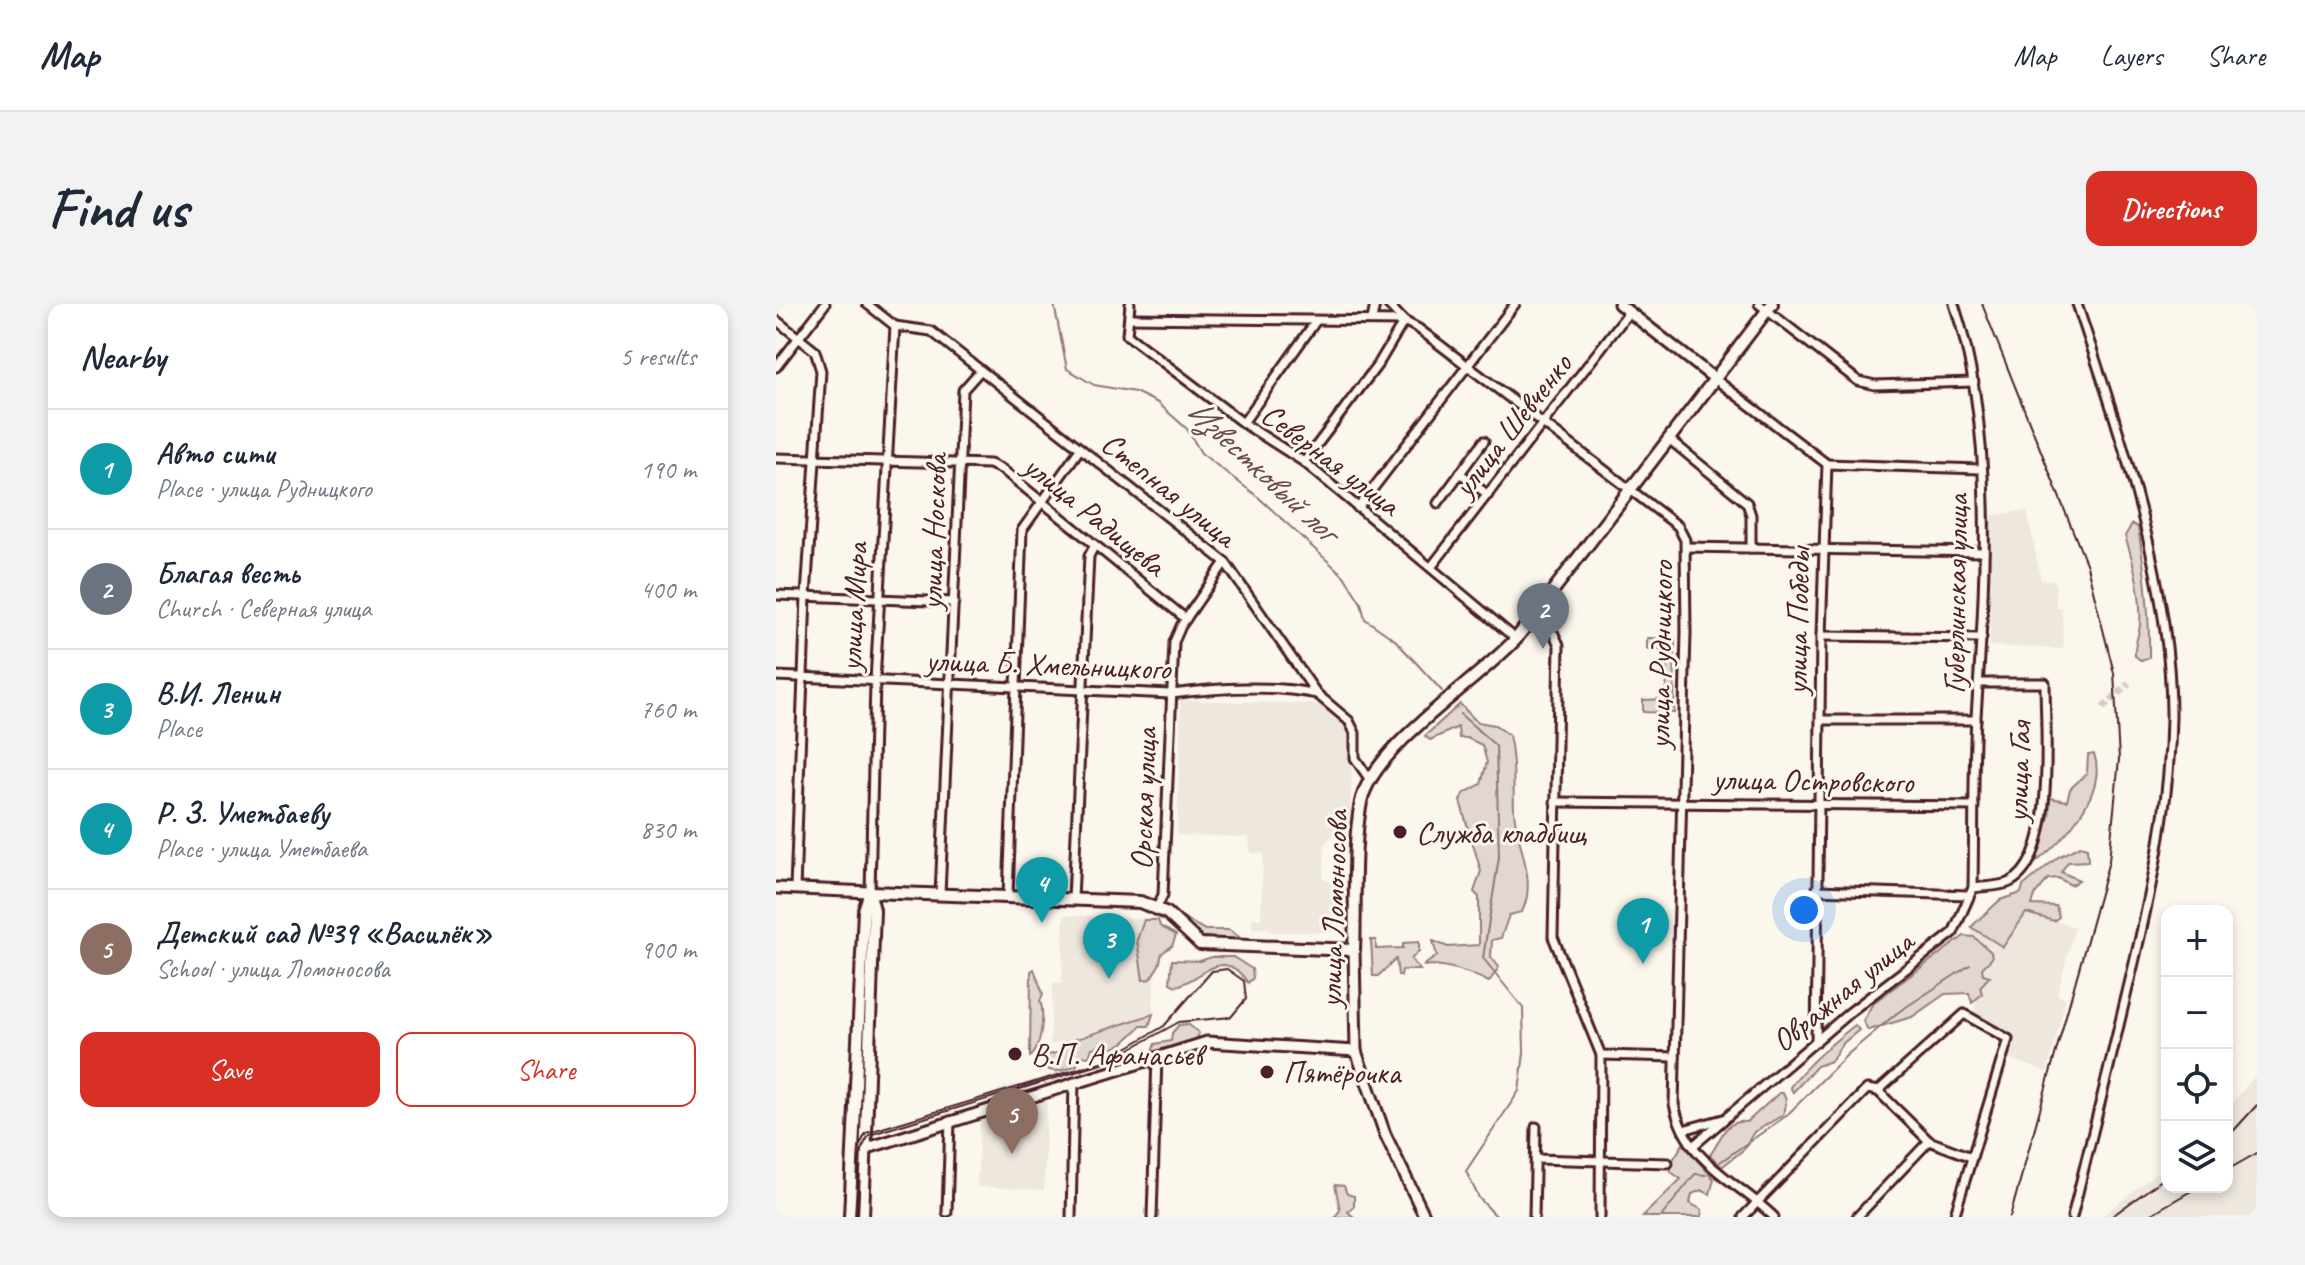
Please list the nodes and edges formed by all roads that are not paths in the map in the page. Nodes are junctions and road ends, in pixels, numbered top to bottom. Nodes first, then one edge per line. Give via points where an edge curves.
1 (825, 304) edge
2 (867, 304) edge
3 (1130, 304) edge
4 (1375, 304) edge
5 (1388, 304) edge
6 (1515, 304) edge
7 (1619, 304) edge
8 (1954, 304) edge
9 (2077, 304) edge
10 (1766, 306) edge
11 (1629, 312) junction
12 (1130, 318) junction
13 (776, 320) edge
14 (1372, 320) junction
15 (1316, 321) junction
16 (1404, 321) junction
17 (895, 326) junction
18 (799, 337) junction
19 (776, 367) edge
20 (1466, 368) junction
21 (980, 371) junction
22 (1715, 379) junction
23 (1974, 382) junction
24 (1243, 423) junction
25 (1543, 423) junction
26 (1669, 439) junction
27 (1484, 441) dead end
28 (1080, 449) junction
29 (776, 458) edge
30 (815, 459) junction
31 (887, 462) junction
32 (1304, 462) junction
33 (960, 463) junction
34 (1827, 464) junction
35 (1980, 469) junction
36 (1460, 473) junction
37 (1631, 490) junction
38 (1488, 495) junction
39 (1042, 500) junction
40 (1438, 503) dead end
41 (1358, 508) junction
42 (1095, 545) junction
43 (1686, 547) junction
44 (1751, 548) junction
45 (1824, 550) junction
46 (1984, 552) junction
47 (1225, 562) junction
48 (1432, 566) junction
49 (776, 595) edge
50 (806, 596) junction
51 (880, 598) junction
52 (954, 602) junction
53 (1534, 616) junction
54 (1186, 619) junction
55 (1821, 636) junction
56 (1982, 638) junction
57 (1516, 639) junction
58 (776, 676) edge
59 (804, 678) junction
60 (875, 682) junction
61 (1979, 683) junction
62 (951, 685) junction
63 (1017, 687) junction
64 (1082, 689) junction
65 (1171, 694) junction
66 (1317, 694) junction
67 (1821, 720) junction
68 (1976, 720) junction
69 (1370, 780) junction
70 (1555, 802) junction
71 (1682, 803) junction
72 (1818, 806) junction
73 (1974, 806) junction
74 (776, 888) edge
75 (795, 889) junction
76 (1816, 890) junction
77 (1971, 891) junction
78 (870, 892) junction
79 (940, 894) junction
80 (1008, 896) junction
81 (1073, 899) junction
82 (1157, 907) junction
83 (1354, 950) junction
84 (865, 1035) junction
85 (1816, 1042) junction
86 (1356, 1051) junction
87 (1601, 1055) junction
88 (1157, 1057) junction
89 (1675, 1057) junction
90 (1074, 1082) junction
91 (1878, 1091) junction
92 (1725, 1118) junction
93 (950, 1121) junction
94 (1536, 1127) dead end
95 (1683, 1130) junction
96 (1929, 1141) junction
97 (1693, 1146) junction
98 (866, 1148) junction
99 (853, 1152) junction
100 (1971, 1157) junction
101 (1536, 1159) junction
102 (1601, 1161) junction
103 (1668, 1163) dead end
104 (1757, 1200) junction
105 (947, 1212) dead end
106 (850, 1217) edge
107 (863, 1217) edge
108 (1071, 1217) edge
109 (1152, 1217) edge
110 (1425, 1217) edge
111 (1534, 1217) edge
112 (1600, 1217) edge
113 (1743, 1217) edge
114 (1774, 1217) edge
115 (1857, 1217) edge
116 (1954, 1217) edge
117 (2072, 1217) edge

1 - 18 street
2 - 17 street, Степная улица
3 - 12 street
4 - 14 street
5 - 16 street, улица Рудницкого
6 - 20 street
7 - 11 street
8 - 23 street, Губерлинская улица
9 - 117 street via 2115,420 2156,586 2171,716 2168,790 2153,879
10 - 22 main road, улица Ломоносова
10 - 23 street via 1858,381
11 - 22 street
11 - 25 street, улица Шевченко
12 - 15 street
12 - 24 street, Северная улица via 1127,335
13 - 18 street
14 - 15 street
14 - 16 street
15 - 24 street
16 - 20 street, улица Рудницкого
16 - 32 street
17 - 21 street, Степная улица via 931,331
17 - 31 street, улица Мира
18 - 19 street
18 - 30 street via 815,351 821,371
20 - 25 street, улица Рудницкого
20 - 41 street
21 - 28 street, Степная улица
21 - 33 street, улица Носкова via 963,390
22 - 26 main road, улица Ломоносова
22 - 34 street
23 - 35 street, Губерлинская улица
24 - 32 street, Северная улица
25 - 37 street, улица Рудницкого
25 - 38 street, улица Шевченко
26 - 37 main road, улица Ломоносова
26 - 44 street via 1747,503
27 - 36 street
28 - 39 street
28 - 47 street, Степная улица
29 - 30 street, улица Радищева
30 - 31 street, улица Радищева
30 - 50 street
31 - 33 street, улица Радищева
31 - 51 street, улица Мира
32 - 41 street, Северная улица
33 - 39 street, улица Радищева via 990,464
33 - 52 street, улица Носкова
34 - 35 street
34 - 45 street, улица Победы
35 - 46 street, Губерлинская улица
36 - 38 street
36 - 40 street
37 - 43 street, улица Рудницкого via 1678,526
37 - 53 main road, улица Ломоносова
38 - 48 street, улица Шевченко
39 - 42 street, улица Радищева
39 - 63 street via 1022,530
41 - 48 street, Северная улица
42 - 54 street, улица Радищева
42 - 64 street via 1089,556
43 - 44 street
43 - 71 street, улица Рудницкого
44 - 45 street
45 - 46 street
45 - 55 street, улица Победы
46 - 56 street, Губерлинская улица
47 - 54 street, Орская улица
47 - 66 street, Степная улица
48 - 57 street, Северная улица
49 - 50 street
50 - 51 street
50 - 59 street
51 - 52 street
51 - 60 street, улица Мира
52 - 62 street, улица Носкова
53 - 57 main road, улица Ломоносова
53 - 70 street via 1559,645
54 - 65 street, Орская улица via 1174,642
55 - 56 street
55 - 67 street, улица Победы
56 - 61 street, Губерлинская улица
57 - 69 main road, улица Ломоносова via 1397,743
58 - 59 street, улица Б. Хмельницкого
59 - 60 street, улица Б. Хмельницкого
59 - 75 street
60 - 62 street, улица Б. Хмельницкого
60 - 78 street, улица Мира
61 - 68 street, Губерлинская улица
61 - 77 street, улица Гая via 2045,683 2044,818 2039,843 2019,875 2009,883
62 - 63 street, улица Б. Хмельницкого
62 - 79 street, улица Носкова
63 - 64 street, улица Б. Хмельницкого
63 - 80 street
64 - 65 street, улица Б. Хмельницкого
64 - 81 street
65 - 66 street, улица Б. Хмельницкого via 1208,689
65 - 82 street, Орская улица via 1163,895
66 - 69 street, Степная улица via 1349,721 1355,733 1355,758
67 - 68 street
67 - 72 street, улица Победы
68 - 73 street, Губерлинская улица
69 - 83 main road, улица Ломоносова via 1360,813
70 - 71 street, улица Островского
70 - 87 street via 1553,937
71 - 72 street, улица Островского
71 - 89 street, улица Рудницкого
72 - 73 street, улица Островского
72 - 76 street, улица Победы
73 - 77 street, Губерлинская улица
74 - 75 street
75 - 78 street
76 - 77 street
76 - 85 street, улица Победы
77 - 85 street, Овражная улица via 1953,933
78 - 79 main road
78 - 84 main road, улица Мира via 864,910
79 - 80 main road
80 - 81 main road
81 - 82 main road
82 - 83 main road via 1200,944
83 - 86 street, улица Ломоносова
84 - 98 main road, улица Мира
84 - 99 main road, улица Мира
85 - 92 street, Овражная улица
86 - 88 street, улица Ломоносова via 1217,1041
86 - 110 street via 1385,1134
87 - 89 street
87 - 102 street
88 - 90 street, улица Ломоносова
88 - 109 street
89 - 95 street, улица Рудницкого via 1674,1104
90 - 93 street, улица Ломоносова
90 - 108 street
91 - 96 street
91 - 100 street via 1964,1014 2008,1039
91 - 104 street via 1867,1089
92 - 95 street, Овражная улица
92 - 97 street, Овражная улица
93 - 98 street, улица Ломоносова
93 - 105 street
94 - 101 street
95 - 97 street, улица Рудницкого
96 - 100 street
96 - 115 street
97 - 104 street, улица Рудницкого via 1709,1167
98 - 99 street, улица Ломоносова
98 - 107 main road, улица Мира
99 - 106 main road, улица Мира
100 - 116 street
101 - 102 street
101 - 111 street
102 - 103 street
102 - 112 street
104 - 113 street
104 - 114 street, улица Рудницкого

